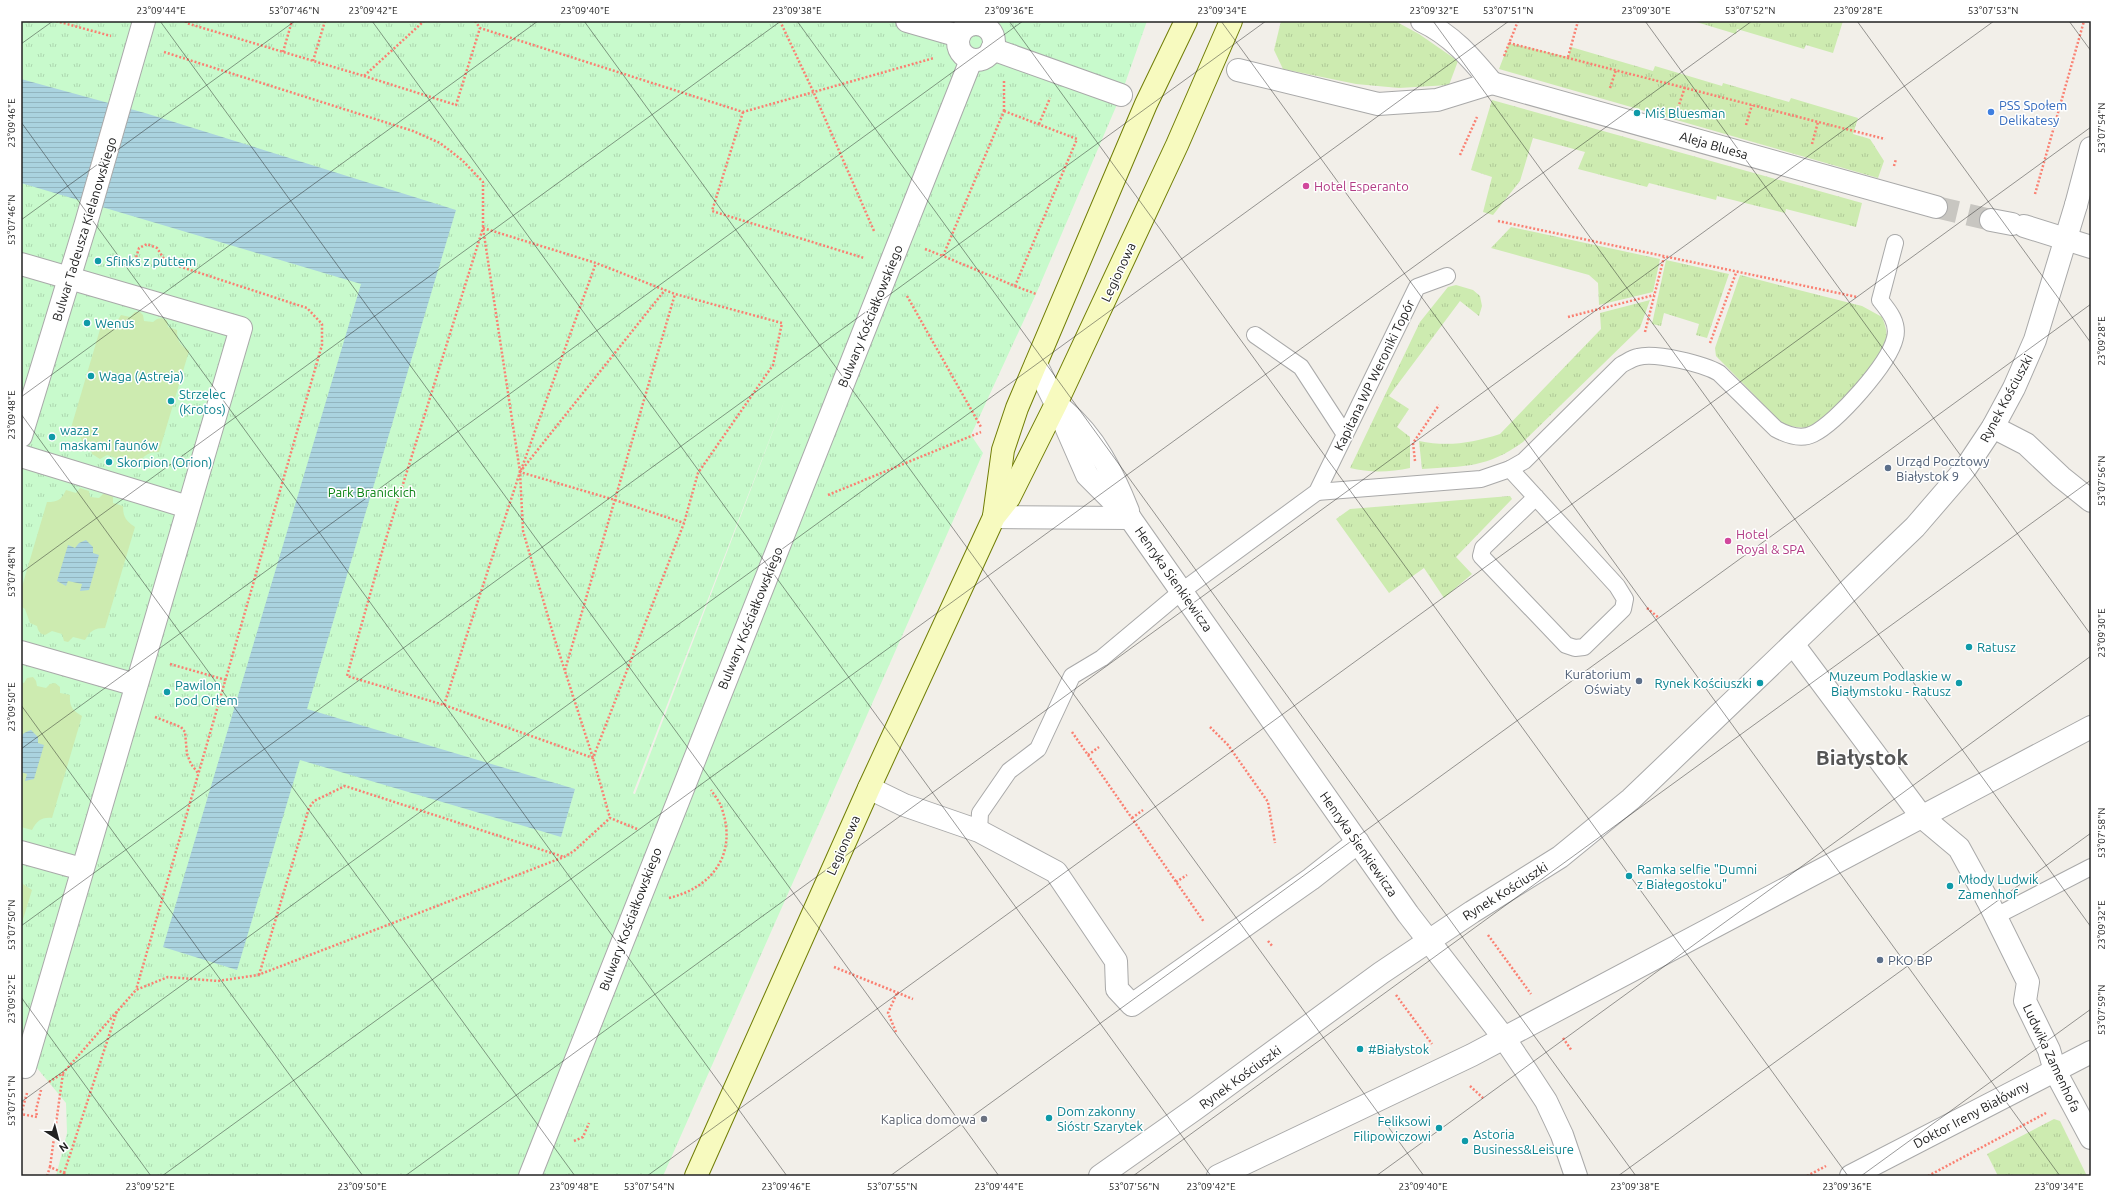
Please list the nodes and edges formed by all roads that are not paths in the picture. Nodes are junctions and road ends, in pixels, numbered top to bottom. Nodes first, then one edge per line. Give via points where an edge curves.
1 (144, 21) edge
2 (908, 21) edge
3 (1186, 21) edge
4 (1231, 21) edge
5 (1422, 21) edge
6 (983, 23) edge
7 (963, 49) junction
8 (992, 49) junction
9 (1238, 70) dead end
10 (1492, 83) junction
11 (1122, 95) dead end
12 (2091, 148) edge
13 (1936, 207) tunnel mouth
14 (2009, 223) tunnel mouth
15 (2066, 238) junction
16 (1895, 243) dead end
17 (2091, 248) edge
18 (21, 264) edge
19 (1447, 276) dead end
20 (69, 278) junction
21 (1255, 335) dead end
22 (1036, 364) junction
23 (1056, 404) junction
24 (1993, 427) junction
25 (1344, 433) junction
26 (21, 436) edge
27 (21, 456) edge
28 (1510, 469) junction
29 (1317, 492) junction
30 (1536, 497) junction
31 (2091, 501) edge
32 (188, 507) junction
33 (994, 517) junction
34 (1130, 518) junction
35 (1182, 591) junction
36 (1793, 644) junction
37 (21, 652) edge
38 (136, 685) junction
39 (2091, 727) edge
40 (869, 788) junction
41 (1922, 817) junction
42 (979, 831) junction
43 (1358, 842) junction
44 (21, 852) edge
45 (2091, 867) edge
46 (82, 869) junction
47 (1992, 908) junction
48 (1429, 940) junction
49 (1504, 1038) junction
50 (2091, 1052) edge
51 (25, 1053) edge
52 (2055, 1071) junction
53 (2091, 1138) edge
54 (530, 1176) edge
55 (696, 1176) edge
56 (1100, 1176) edge
57 (1218, 1176) edge
58 (1576, 1176) edge
59 (1851, 1176) edge

1 - 20 street, Bulwar Tadeusza Kielanowskiego
2 - 7 street
3 - 22 main road, Legionowa via 1146,104
4 - 23 main road, Legionowa via 1177,145
5 - 10 street via 1440,29 1465,52
6 - 7 street via 968,26
6 - 8 street via 992,35
7 - 8 street via 984,58
7 - 54 street, Bulwary Kościałkowskiego via 889,266
8 - 11 street
9 - 10 street via 1378,104 1437,100
10 - 13 street, Aleja Bluesa
12 - 15 street, Rynek Kościuszki
14 - 15 street
15 - 17 street
15 - 24 street, Rynek Kościuszki via 2035,340
16 - 28 lane via 1880,300 1892,314 1896,326 1895,338 1873,378 1838,414 1814,434 1802,437 1787,435 1776,429 1719,373 1702,365 1639,356 1621,365 1524,461
18 - 20 street
19 - 25 lane, Kapitana WP Weroniki Topór via 1418,287
20 - 26 street, Bulwar Tadeusza Kielanowskiego
20 - 32 street via 241,328
21 - 25 lane via 1301,367
22 - 23 street, Henryka Sienkiewicza
22 - 33 main road, Legionowa via 1003,450
23 - 33 main road, Legionowa via 1009,498
23 - 34 street, Henryka Sienkiewicza via 1080,424 1106,462
24 - 31 street via 2026,444
24 - 36 street, Rynek Kościuszki via 1965,469 1915,527
25 - 29 lane, Kapitana WP Weroniki Topór
27 - 32 street
28 - 29 lane via 1481,479
28 - 30 lane
29 - 35 lane, Kapitana WP Weroniki Topór
30 - 30 lane via 1617,586 1625,599 1623,609 1584,647 1566,645 1481,556 1483,548
32 - 38 street
33 - 34 street
33 - 40 main road, Legionowa
34 - 35 street, Henryka Sienkiewicza
35 - 42 lane, Kapitana WP Weroniki Topór via 1102,658 1072,676 1038,749 1009,771 980,813
35 - 43 street, Henryka Sienkiewicza
36 - 41 street, Ludwika Zamenhofa
36 - 48 street, Rynek Kościuszki via 1631,799 1560,857
37 - 38 street
38 - 46 street
39 - 41 street
40 - 42 street via 904,805
40 - 55 main road, Legionowa
41 - 47 street, Ludwika Zamenhofa via 1960,848
41 - 49 street
42 - 43 street via 1056,872 1116,961 1117,989 1132,1005 1311,879
43 - 48 street, Henryka Sienkiewicza
44 - 46 street
45 - 47 lane
46 - 51 street
47 - 52 street, Ludwika Zamenhofa via 2028,982 2025,1001 2049,1050
48 - 49 street, Henryka Sienkiewicza
48 - 56 street, Rynek Kościuszki
49 - 57 street via 1449,1067
49 - 58 street, Henryka Sienkiewicza via 1546,1101 1562,1135
50 - 52 street, Doktor Ireny Białówny
52 - 53 street, Ludwika Zamenhofa
52 - 59 street, Doktor Ireny Białówny

